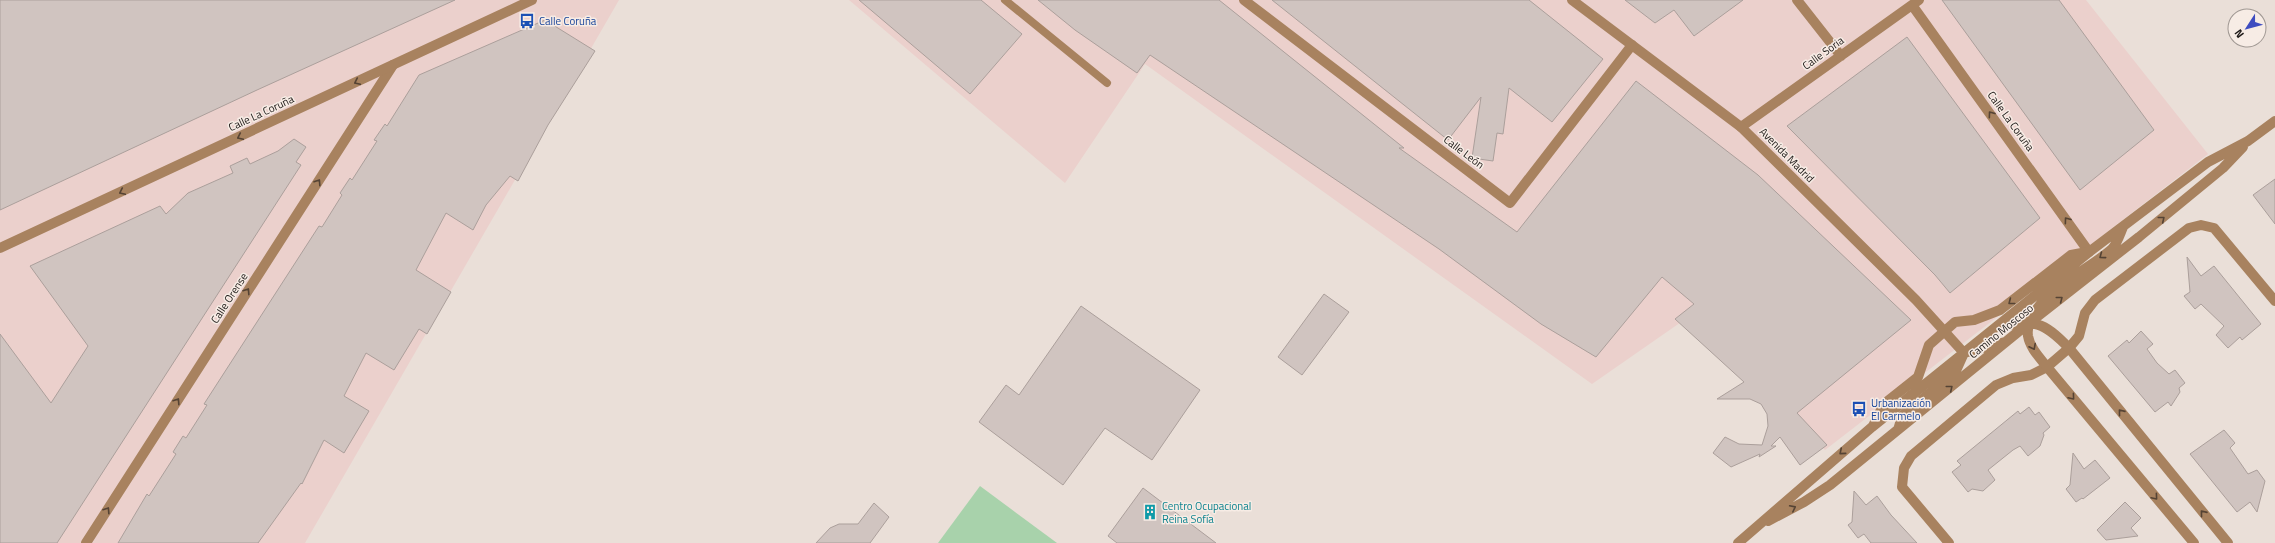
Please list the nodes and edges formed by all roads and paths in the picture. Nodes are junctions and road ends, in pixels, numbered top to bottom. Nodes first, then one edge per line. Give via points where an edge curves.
1 (532, 0) edge
2 (1005, 0) edge
3 (1244, 0) edge
4 (1572, 0) edge
5 (1798, 0) edge
6 (1916, 2) edge
7 (1632, 45) junction
8 (1840, 56) junction
9 (393, 65) junction
10 (1107, 83) dead end
11 (2275, 121) edge
12 (1742, 127) junction
13 (2248, 141) junction
14 (2124, 225) junction
15 (0, 248) edge
16 (2089, 252) junction
17 (2275, 301) edge
18 (2029, 323) junction
19 (1996, 328) junction
20 (1944, 330) junction
21 (2006, 342) junction
22 (2070, 348) junction
23 (1964, 353) junction
24 (2047, 367) junction
25 (1872, 427) junction
26 (1898, 430) junction
27 (1758, 526) junction
28 (86, 543) edge
29 (1738, 543) edge
30 (1949, 543) edge
31 (2194, 543) edge
32 (2228, 543) edge

1 - 9 street, Calle La Coruña
2 - 10 lane
3 - 7 street, Calle León via 1510,203
4 - 7 street, Avenida Madrid
5 - 8 street
6 - 8 street, Calle Soria
16 -> 6 street, Calle La Coruña
7 - 12 street, Avenida Madrid
8 - 12 street, Calle Soria
9 -> 15 street, Calle La Coruña
28 -> 9 street, Calle Orense
11 - 13 street, Camino Moscoso
12 - 20 street, Avenida Madrid
13 - 14 street, Camino Moscoso via 2208,162
18 -> 13 street, Camino Moscoso via 2223,168
14 - 16 street, Camino Moscoso
14 -> 18 street via 2113,248 2039,304
16 - 19 street, Camino Moscoso
16 -> 20 street via 2071,255 2000,310 1974,320 1955,322
17 - 22 street via 2214,228 2201,225 2189,228 2095,300 2086,313 2079,336
18 - 19 street
18 - 21 street, Camino Moscoso
18 - 22 street via 2040,324 2052,331
18 -> 24 street via 2028,336 2032,348
19 - 23 street, Camino Moscoso
20 - 23 street, Avenida Madrid
20 - 25 street via 1928,345 1918,377 1884,404
21 - 23 street
26 -> 21 street, Camino Moscoso
22 - 24 street
32 -> 22 street
23 - 25 street, Camino Moscoso
23 - 26 street via 1955,373 1902,416
24 - 30 street via 2031,375 2013,378 1996,385 1911,456 1904,468 1902,487
24 -> 31 street
25 -> 27 street, Camino Moscoso
27 -> 26 street, Camino Moscoso via 1830,485
27 - 29 street, Camino Moscoso

